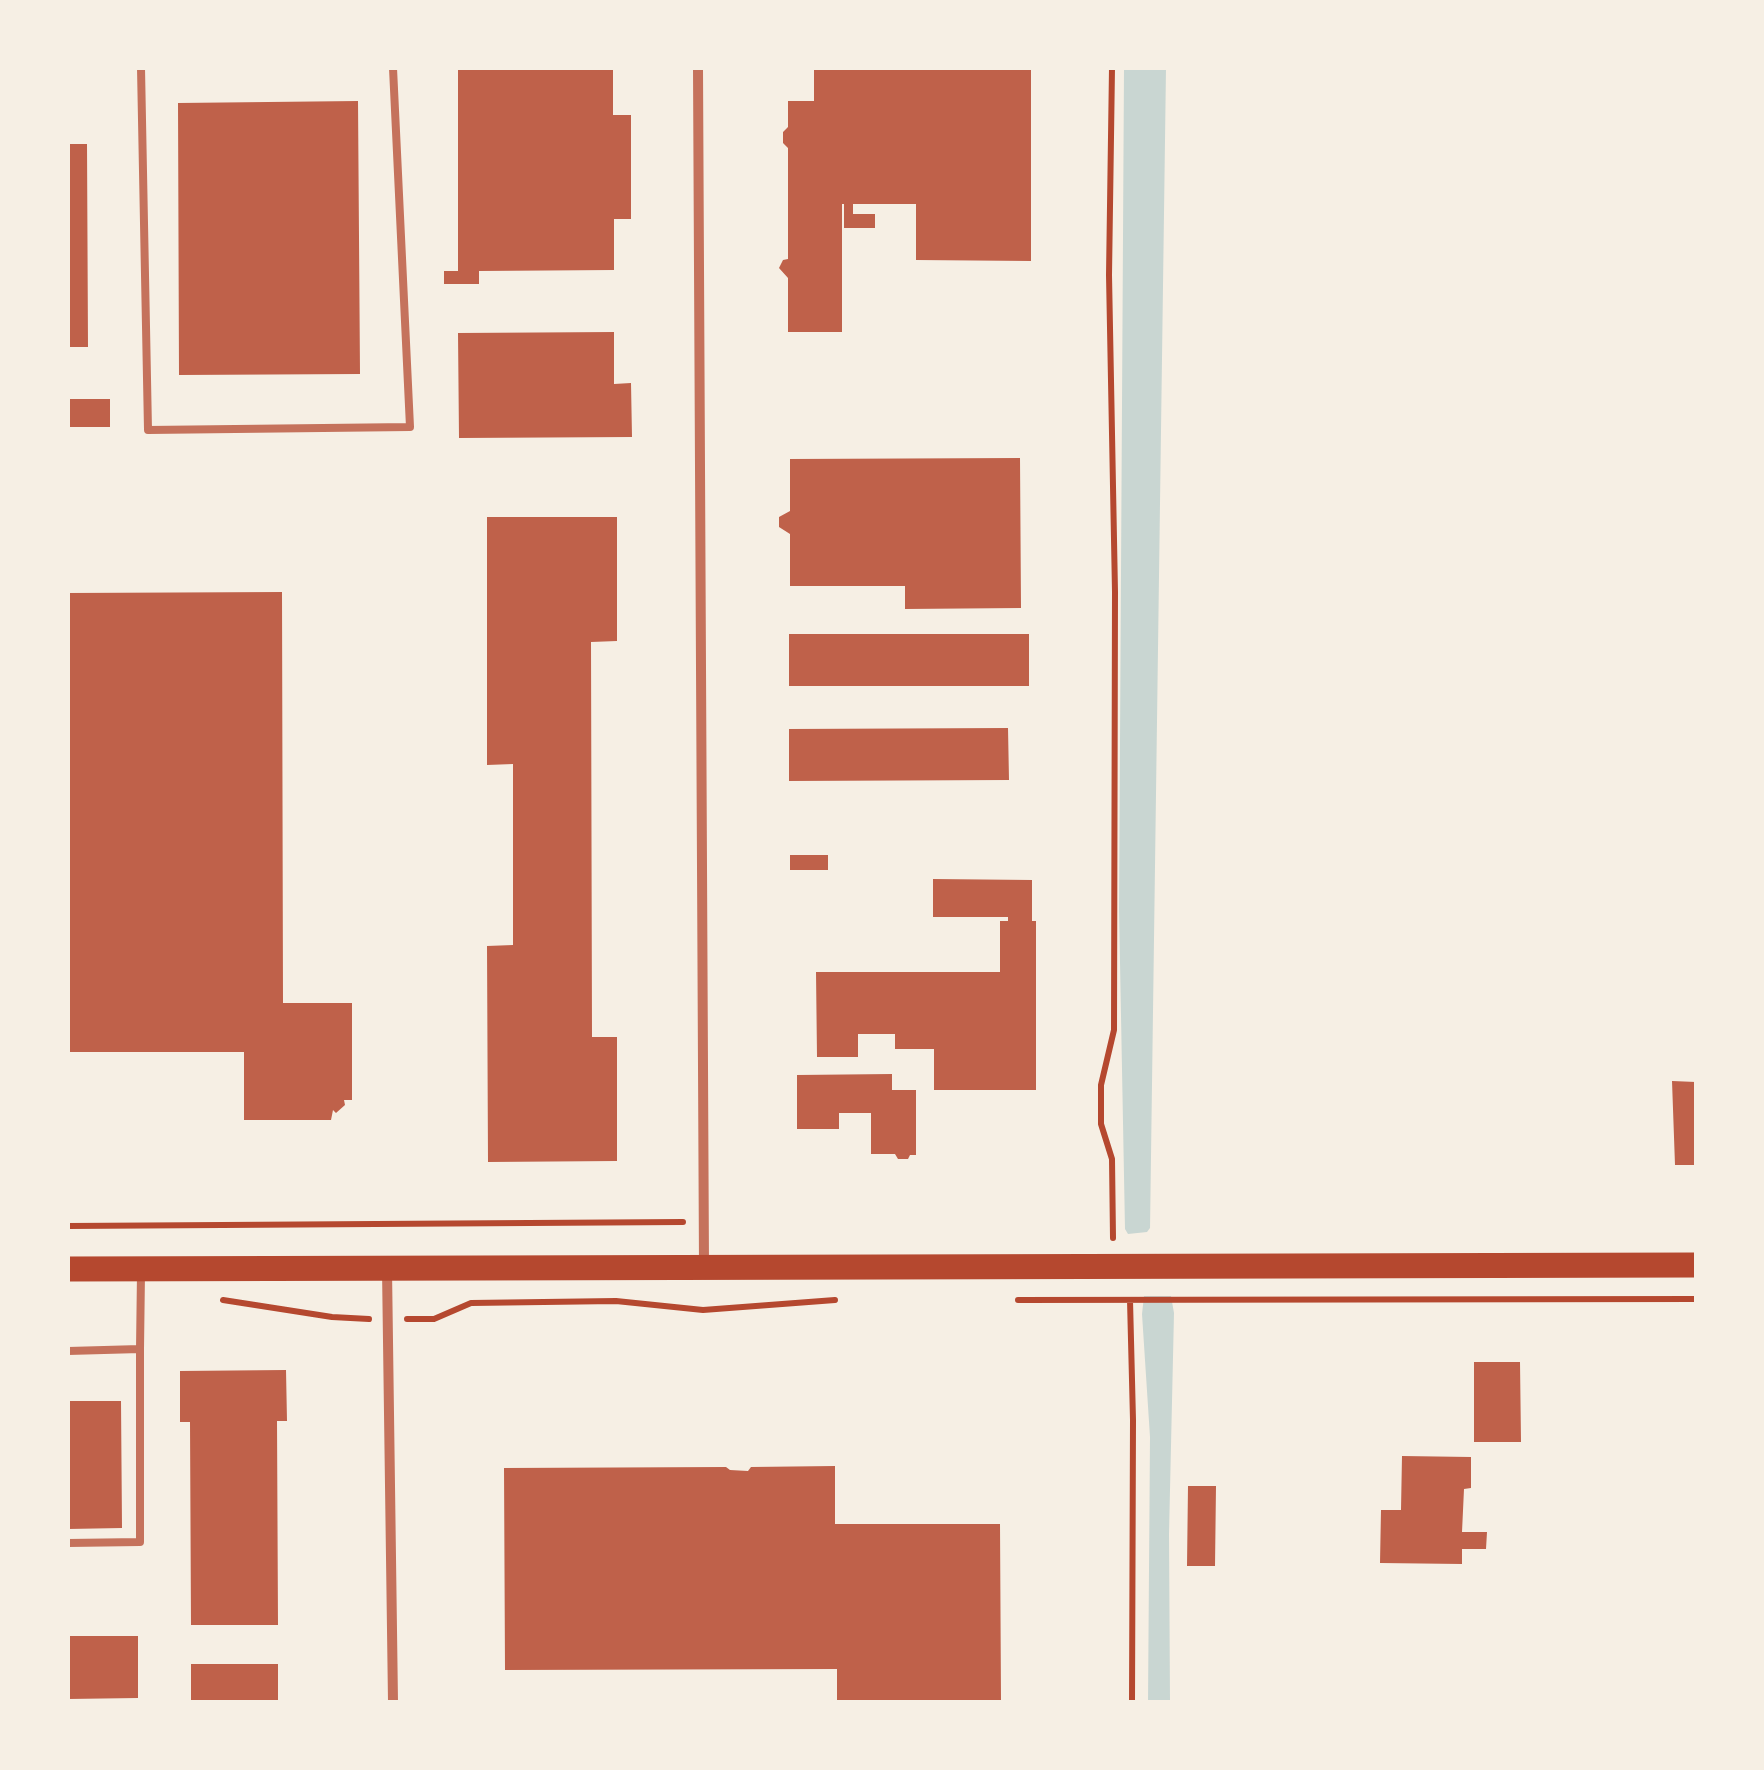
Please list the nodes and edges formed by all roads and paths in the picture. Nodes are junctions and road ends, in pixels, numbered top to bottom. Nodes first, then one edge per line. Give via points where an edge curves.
1 (142, 68) edge
2 (393, 68) edge
3 (698, 68) edge
4 (1112, 68) edge
5 (704, 1222) junction
6 (68, 1226) edge
7 (1696, 1264) edge
8 (1113, 1265) junction
9 (704, 1266) junction
10 (387, 1268) junction
11 (68, 1269) edge
12 (141, 1269) junction
13 (840, 1299) dead end
14 (1015, 1300) dead end
15 (1130, 1300) junction
16 (1696, 1300) edge
17 (703, 1310) dead end
18 (140, 1349) junction
19 (68, 1350) edge
20 (68, 1543) edge
21 (393, 1702) edge
22 (1132, 1702) edge

1 - 2 lane via 148,430 410,427
3 - 5 street
4 - 8 path via 1114,1030 1101,1086 1101,1124 1112,1159
5 - 6 path
5 - 9 street
7 - 8 main road
8 - 9 main road
9 - 10 main road
10 - 12 main road
10 - 21 street
11 - 12 main road
12 - 18 lane
13 - 17 path
14 - 15 path
15 - 16 path
15 - 22 path
18 - 19 lane
18 - 20 lane via 140,1542

